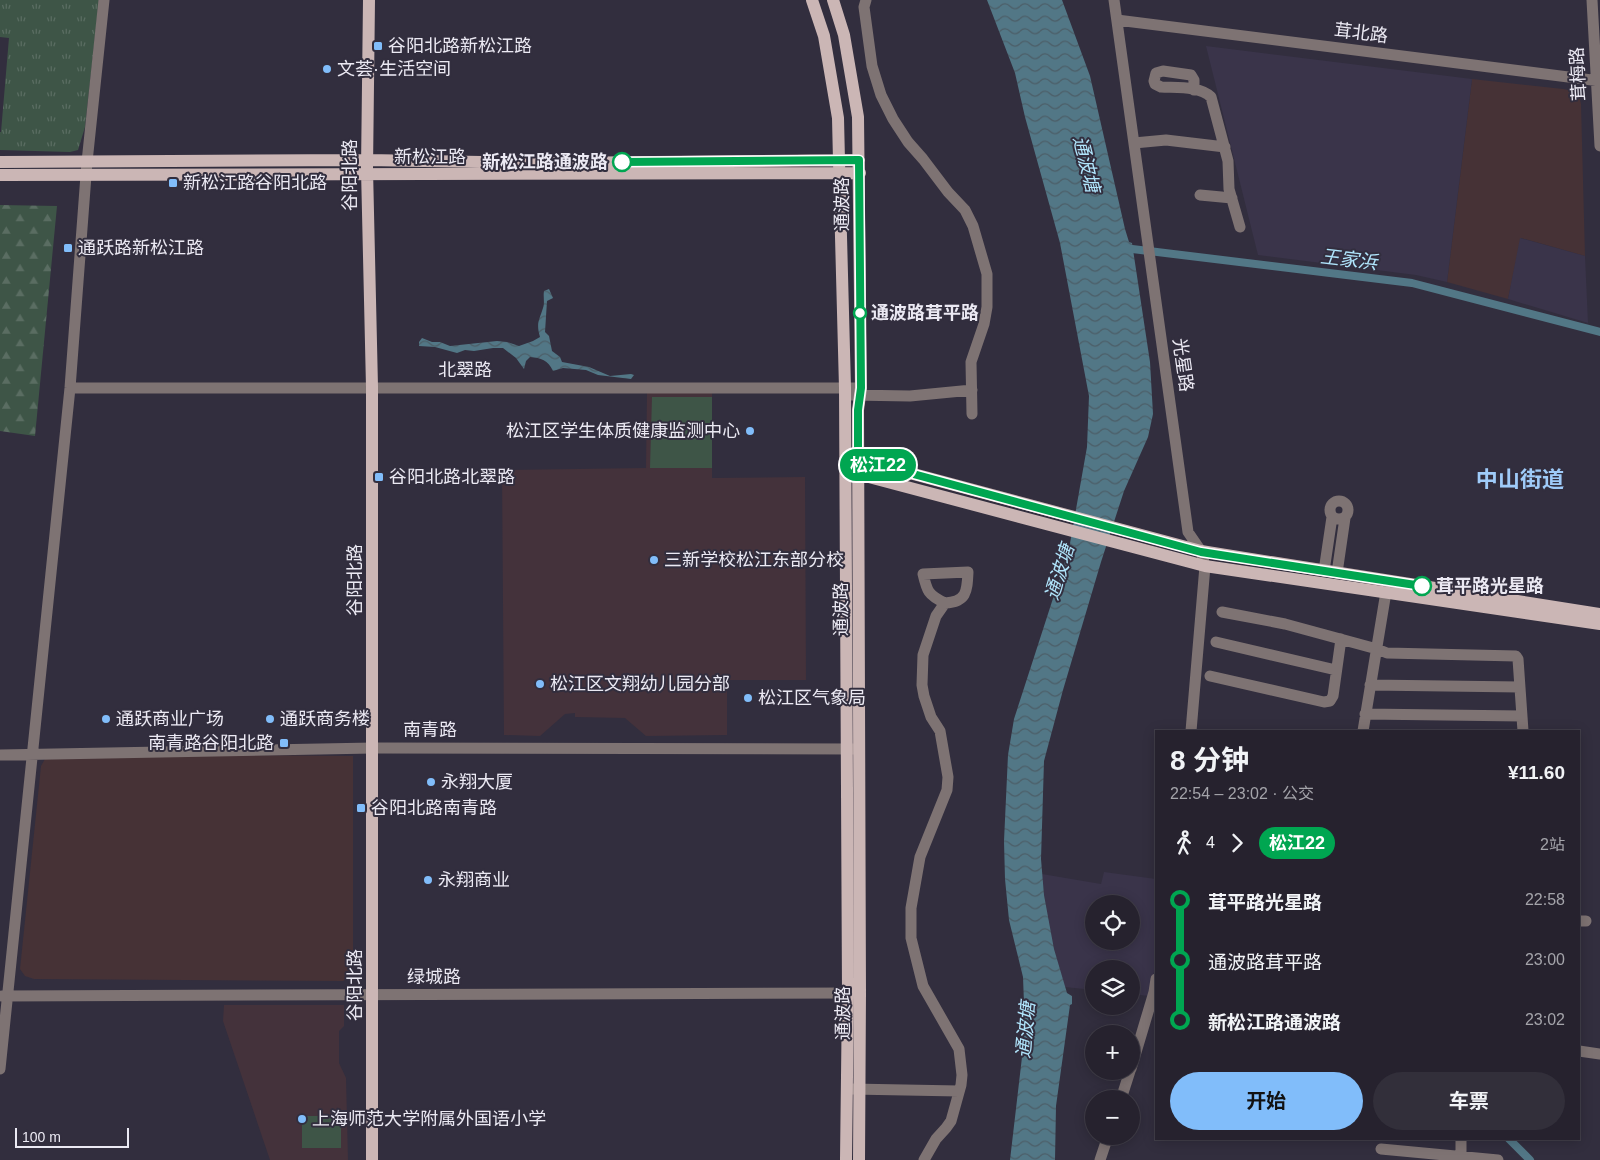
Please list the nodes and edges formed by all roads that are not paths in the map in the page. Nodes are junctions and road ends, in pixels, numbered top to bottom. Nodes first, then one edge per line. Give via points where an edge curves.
1 (104, 0) edge
2 (368, 0) edge
3 (812, 0) edge
4 (833, 0) edge
5 (866, 0) edge
6 (1114, 0) edge
7 (1592, 0) edge
8 (1117, 20) junction
9 (1598, 81) edge
10 (1194, 90) dead end
11 (1134, 143) junction
12 (1600, 146) edge
13 (1225, 148) junction
14 (367, 160) junction
15 (0, 162) edge
16 (860, 166) junction
17 (839, 167) junction
18 (86, 168) junction
19 (367, 174) junction
20 (0, 175) edge
21 (1200, 195) dead end
22 (1232, 198) junction
23 (1240, 227) dead end
24 (372, 387) junction
25 (70, 388) junction
26 (972, 390) junction
27 (845, 391) junction
28 (860, 391) junction
29 (972, 414) dead end
30 (846, 456) junction
31 (858, 459) junction
32 (852, 473) junction
33 (1332, 517) junction
34 (1344, 518) junction
35 (1201, 552) junction
36 (1205, 566) junction
37 (1330, 572) junction
38 (1386, 592) junction
39 (944, 603) dead end
40 (1222, 612) dead end
41 (1600, 614) edge
42 (1600, 624) edge
43 (1341, 639) junction
44 (1216, 642) dead end
45 (1377, 649) junction
46 (1336, 670) junction
47 (1210, 676) dead end
48 (1370, 685) junction
49 (1520, 687) junction
50 (1366, 714) junction
51 (1522, 716) junction
52 (1192, 730) edge
53 (1363, 730) edge
54 (1523, 730) edge
55 (373, 748) junction
56 (853, 749) junction
57 (32, 754) junction
58 (0, 755) edge
59 (1155, 992) edge
60 (854, 993) junction
61 (3, 994) edge
62 (372, 994) junction
63 (1140, 1041) edge
64 (1580, 1051) edge
65 (1600, 1054) edge
66 (0, 1069) edge
67 (853, 1089) junction
68 (959, 1091) junction
69 (1461, 1140) edge
70 (1105, 1145) edge
71 (1381, 1148) dead end
72 (1461, 1158) edge
73 (372, 1160) edge
74 (846, 1160) edge
75 (859, 1160) edge
76 (924, 1160) edge
77 (1100, 1160) edge
78 (1498, 1160) edge

1 - 18 street
2 - 14 main road, 谷阳北路
3 - 17 main road, 通波路 via 824,36 836,108
4 - 16 main road, 通波路 via 844,35 856,108
5 - 26 street via 864,7 872,66 882,95 908,142 965,210 987,274 984,324 971,362
6 - 8 street, 光星路
7 - 9 street, 茸梅路
8 - 9 street, 茸北路
8 - 11 street, 光星路
9 - 12 street, 茸梅路
10 - 13 street via 1211,97
11 - 13 street via 1166,140
11 - 35 street, 光星路 via 1188,532
13 - 22 street
14 - 17 main road, 新松江路
14 - 18 main road, 新松江路
14 - 19 main road, 谷阳北路
15 - 18 main road, 新松江路
16 - 17 main road, 新松江路
16 - 28 main road, 通波路
17 - 19 main road, 新松江路
17 - 27 main road, 通波路
18 - 19 main road, 新松江路
18 - 20 main road, 新松江路
18 - 25 street
19 - 24 main road, 谷阳北路
21 - 22 street
22 - 23 street
24 - 25 street, 北翠路
24 - 27 street, 北翠路
24 - 55 main road, 谷阳北路
25 - 57 street
26 - 28 street, 北翠路 via 910,396
26 - 29 street
27 - 28 street, 北翠路
27 - 30 main road, 通波路
28 - 31 main road, 通波路
30 - 31 main road
30 - 32 main road, 通波路
31 - 32 main road, 通波路
31 - 35 main road
32 - 36 main road
32 - 56 main road, 通波路
33 - 34 street
33 - 34 street via 1330,508 1340,501 1347,506 1348,513
33 - 37 street
34 - 37 street
35 - 36 street, 光星路
35 - 37 main road
36 - 38 main road
36 - 52 street, 光星路
37 - 41 main road
38 - 42 main road
38 - 45 street
39 - 68 street via 936,616 923,655 922,685 931,716 940,731 947,790 920,857 911,908 911,938 923,986 959,1049 962,1075
40 - 43 street
43 - 45 street
43 - 46 street
44 - 46 street
45 - 48 street
45 - 49 street via 1387,653 1516,656
46 - 47 street via 1333,696 1324,702
48 - 49 street
48 - 50 street
49 - 51 street
50 - 51 street
50 - 53 street
51 - 54 street
55 - 56 street, 南青路
55 - 57 street, 南青路
55 - 62 main road, 谷阳北路
56 - 60 main road, 通波路
57 - 58 street, 南青路
57 - 61 street
59 - 63 street
60 - 62 street, 绿城路
60 - 67 main road, 通波路
61 - 62 street, 绿城路
61 - 66 street
62 - 73 main road, 谷阳北路
64 - 65 street
67 - 68 street
67 - 74 main road, 通波路
67 - 75 main road, 通波路
68 - 76 street via 951,1121
69 - 72 street
70 - 77 street
71 - 72 street
72 - 78 street

